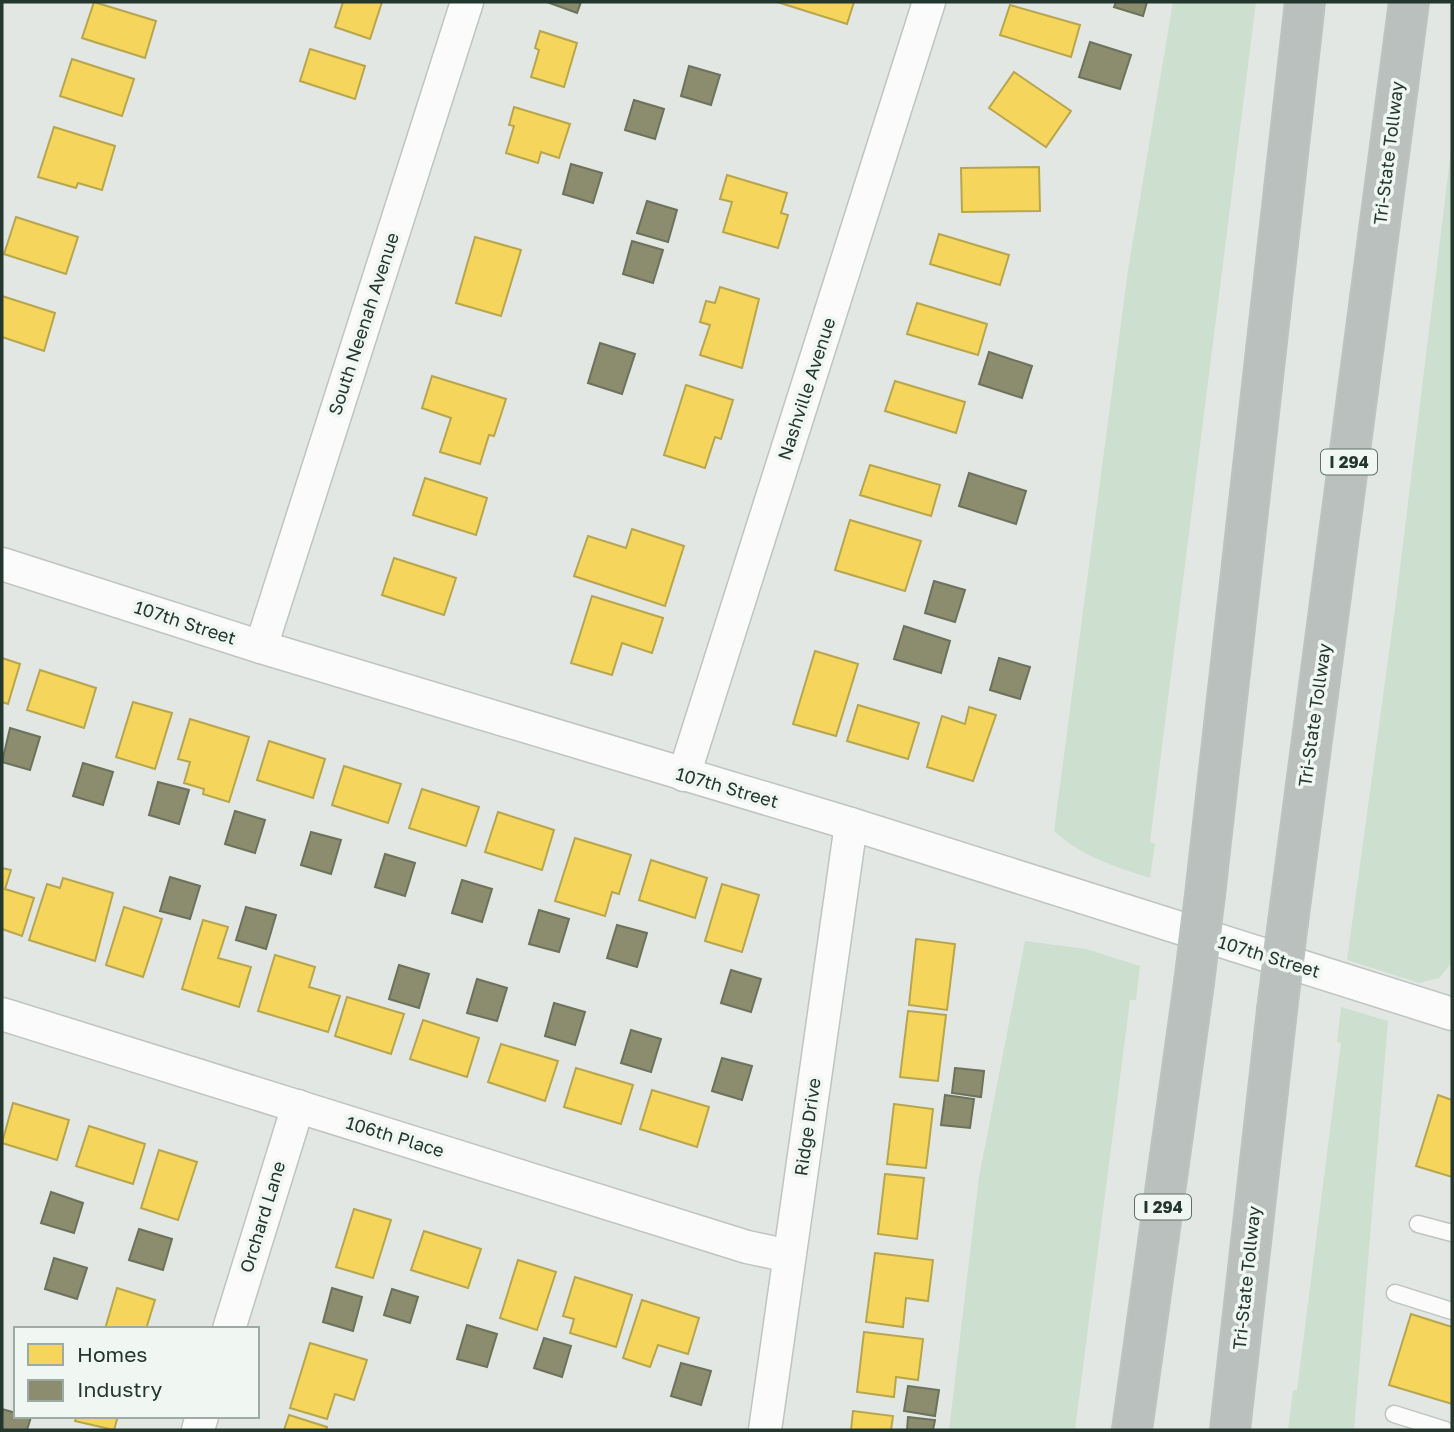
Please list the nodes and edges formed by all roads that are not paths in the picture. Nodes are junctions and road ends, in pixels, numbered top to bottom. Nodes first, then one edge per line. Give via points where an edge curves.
1 (467, 2) edge
2 (929, 2) edge
3 (1305, 2) edge
4 (1409, 2) edge
5 (2, 564) edge
6 (261, 647) junction
7 (684, 775) junction
8 (851, 824) junction
9 (2, 1014) edge
10 (1452, 1014) edge
11 (298, 1106) junction
12 (1418, 1224) dead end
13 (1452, 1233) edge
14 (789, 1256) junction
15 (1395, 1293) dead end
16 (1452, 1311) edge
17 (230, 1327) edge
18 (1394, 1414) dead end
19 (765, 1430) edge
20 (1132, 1430) edge
21 (1230, 1430) edge
22 (1445, 1430) edge

1 - 6 street, South Neenah Avenue
2 - 7 street, Nashville Avenue
3 - 20 highway, I 294, bridge via 1205,895
4 - 21 highway, Tri-State Tollway / I 294, bridge via 1288,922
5 - 6 street, 107th Street
6 - 7 street, 107th Street
7 - 8 street, 107th Street
8 - 10 street, 107th Street
8 - 14 street, Ridge Drive
9 - 11 street, 106th Place
11 - 14 street, 106th Place via 734,1243
11 - 17 street, Orchard Lane
12 - 13 lane
14 - 19 street, Ridge Drive
15 - 16 lane
18 - 22 lane

